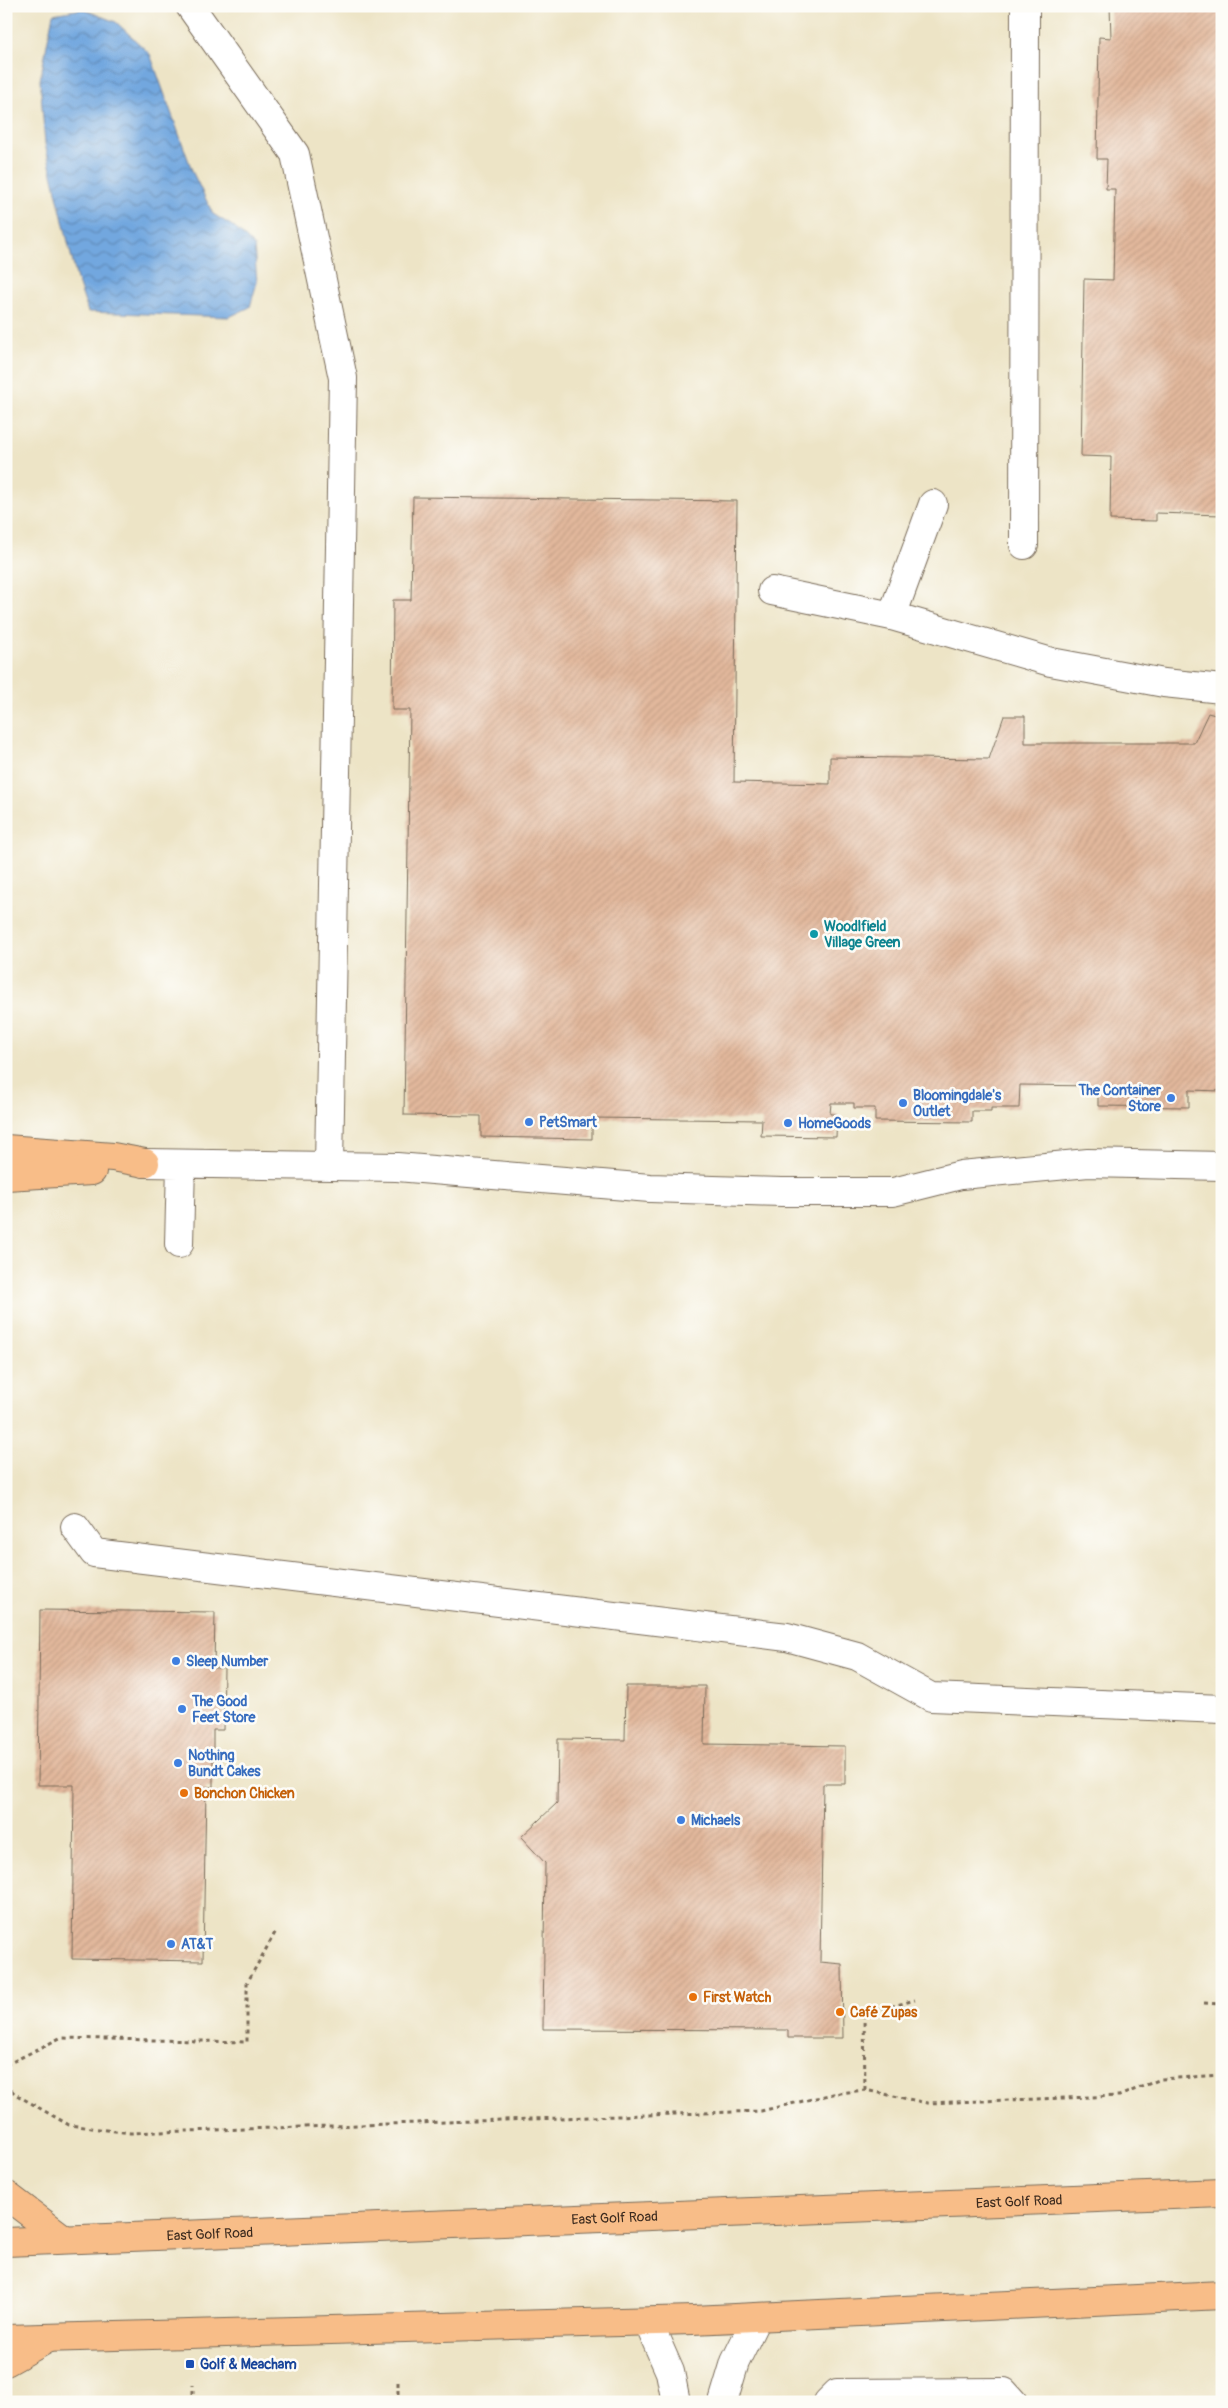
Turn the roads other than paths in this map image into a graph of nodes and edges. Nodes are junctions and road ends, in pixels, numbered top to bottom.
1 (190, 6) edge
2 (1025, 6) edge
3 (933, 504) dead end
4 (1024, 545) dead end
5 (772, 591) dead end
6 (892, 616) junction
7 (1222, 689) edge
8 (6, 1149) edge
9 (144, 1164) junction
10 (181, 1164) junction
11 (329, 1166) junction
12 (1222, 1166) edge
13 (6, 1176) edge
14 (179, 1244) dead end
15 (75, 1527) dead end
16 (1222, 1709) edge
17 (1222, 2192) edge
18 (6, 2195) edge
19 (64, 2240) junction
20 (6, 2242) edge
21 (1222, 2295) edge
22 (757, 2317) junction
23 (648, 2322) junction
24 (50, 2338) junction
25 (6, 2339) edge
26 (6, 2362) edge
27 (676, 2402) edge
28 (722, 2402) edge
29 (828, 2402) edge
30 (1013, 2402) edge

1 - 11 street
2 - 4 street
3 - 6 street
5 - 6 street
6 - 7 street
8 - 9 main road
9 - 10 street
9 - 13 main road
10 - 11 street
10 - 14 street
11 - 12 street
15 - 16 street
17 - 19 main road, East Golf Road
18 - 19 main road
19 - 20 main road, East Golf Road
21 - 22 main road
22 - 23 main road
22 - 28 street
23 - 24 main road
23 - 27 street
24 - 25 main road
24 - 26 main road
29 - 30 street

